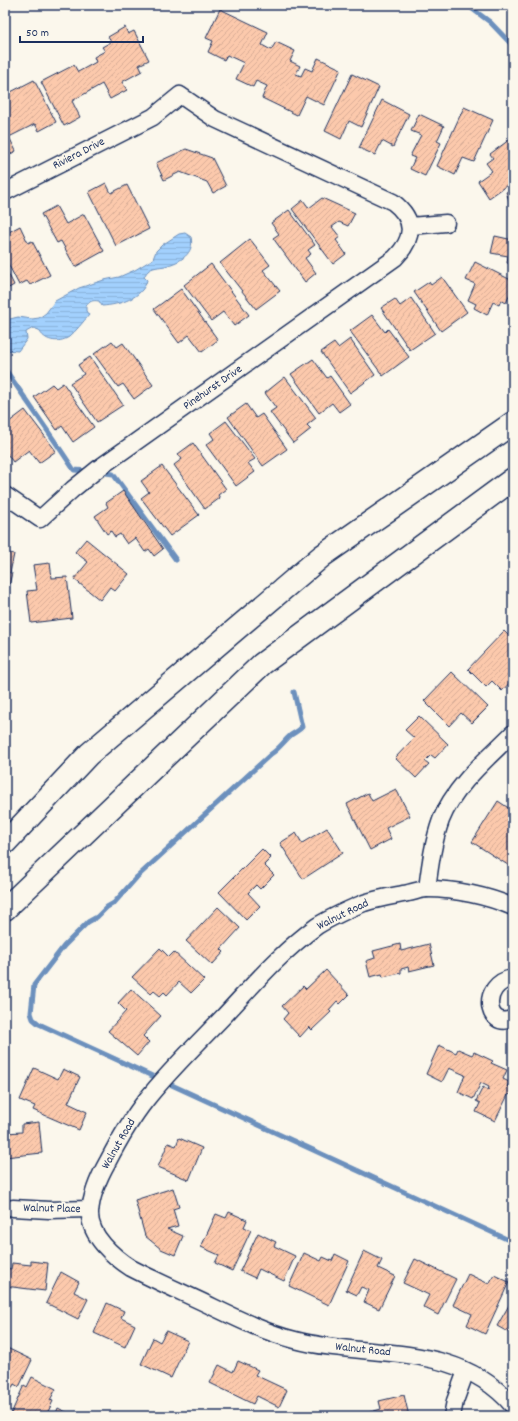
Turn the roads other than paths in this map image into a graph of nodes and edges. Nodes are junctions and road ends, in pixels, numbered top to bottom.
1 (5, 192) edge
2 (446, 223) dead end
3 (410, 226) junction
4 (513, 423) edge
5 (513, 479) edge
6 (5, 495) edge
7 (513, 733) edge
8 (5, 843) edge
9 (426, 889) junction
10 (513, 906) edge
11 (5, 909) edge
12 (513, 978) edge
13 (513, 1018) edge
14 (13, 1208) dead end
15 (90, 1209) junction
16 (466, 1371) junction
17 (513, 1406) edge
18 (452, 1416) edge

1 - 3 street, Riviera Drive
2 - 3 street
3 - 6 street, Pinehurst Drive
4 - 8 highway
5 - 11 highway
7 - 9 street
9 - 10 street, Walnut Road
9 - 15 street, Walnut Road
12 - 13 street
14 - 15 street, Walnut Place
15 - 16 street, Walnut Road
16 - 17 street, Walnut Road
16 - 18 street

